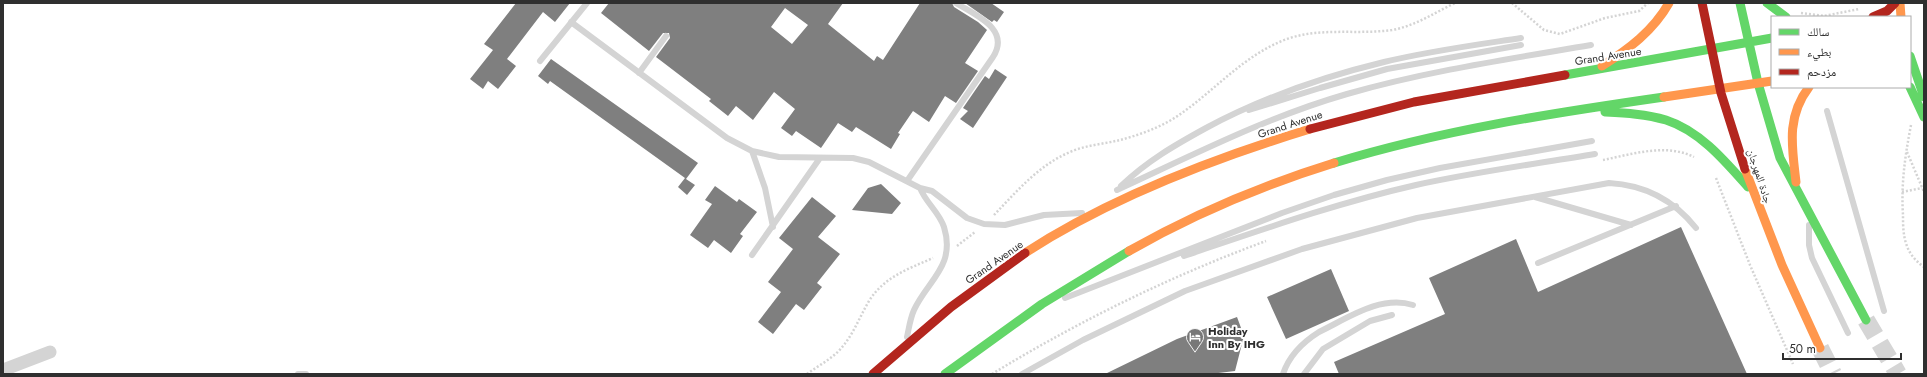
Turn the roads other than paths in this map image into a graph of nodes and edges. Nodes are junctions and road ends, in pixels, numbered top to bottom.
1 (587, 3) edge
2 (956, 3) edge
3 (1669, 3) edge
4 (1702, 3) edge
5 (1740, 3) edge
6 (1767, 3) edge
7 (1895, 3) edge
8 (1900, 3) edge
9 (1785, 16) edge
10 (1875, 16) edge
11 (1901, 16) edge
12 (571, 22) junction
13 (666, 36) dead end
14 (1521, 38) dead end
15 (1771, 38) edge
16 (1748, 43) junction
17 (1522, 45) dead end
18 (1591, 45) dead end
19 (1711, 50) junction
20 (1911, 59) edge
21 (540, 61) dead end
22 (1596, 70) junction
23 (639, 72) junction
24 (1771, 81) edge
25 (1758, 83) junction
26 (1720, 88) junction
27 (1808, 88) edge
28 (1911, 88) edge
29 (1924, 97) edge
30 (1581, 109) junction
31 (1827, 111) dead end
32 (1924, 117) edge
33 (1223, 119) junction
34 (1592, 141) dead end
35 (752, 150) junction
36 (1595, 154) dead end
37 (820, 158) junction
38 (907, 181) junction
39 (920, 188) junction
40 (1796, 189) junction
41 (1118, 190) junction
42 (1751, 191) junction
43 (1534, 197) junction
44 (1676, 206) junction
45 (1099, 212) junction
46 (1810, 213) junction
47 (1631, 225) junction
48 (773, 227) junction
49 (1696, 228) dead end
50 (752, 255) dead end
51 (1538, 263) dead end
52 (1108, 281) junction
53 (1413, 305) dead end
54 (1884, 312) dead end
55 (1026, 313) junction
56 (1392, 315) dead end
57 (1866, 320) tunnel mouth
58 (1848, 333) dead end
59 (906, 344) junction
60 (1820, 348) tunnel mouth
61 (50, 352) dead end
62 (3, 370) edge
63 (18, 370) edge
64 (298, 374) edge
65 (306, 374) edge
66 (873, 374) edge
67 (945, 374) edge
68 (1022, 374) edge
69 (1283, 374) edge
70 (1304, 374) edge

1 - 12 lane
2 - 38 lane
3 - 22 main road
4 - 19 main road, جادة المهرجان
5 - 16 main road
6 - 9 main road
7 - 10 main road
8 - 11 main road
12 - 21 lane
12 - 23 lane
13 - 23 lane
14 - 33 lane
15 - 16 main road, Grand Avenue
16 - 19 main road, Grand Avenue
16 - 25 main road
17 - 33 lane
18 - 41 lane
19 - 22 main road, Grand Avenue
19 - 26 main road, جادة المهرجان
20 - 29 main road
22 - 45 main road, Grand Avenue
23 - 35 lane
24 - 25 main road
25 - 26 main road
25 - 40 main road
26 - 30 main road
26 - 42 main road, جادة المهرجان
27 - 40 main road
28 - 32 main road
30 - 42 main road
30 - 55 main road
31 - 54 lane
33 - 41 lane
34 - 52 lane
35 - 37 lane
35 - 48 lane
36 - 52 lane
37 - 38 lane
37 - 48 lane
38 - 39 lane
39 - 45 lane
39 - 59 lane
40 - 46 main road
41 - 45 lane
42 - 60 main road, جادة المهرجان
43 - 44 lane
43 - 47 lane
43 - 68 lane
44 - 47 lane
44 - 49 lane
45 - 59 main road, Grand Avenue
46 - 57 main road
46 - 58 lane
47 - 51 lane
48 - 50 lane
52 - 55 lane
53 - 69 lane
55 - 67 main road
56 - 70 lane
59 - 66 main road, Grand Avenue
61 - 63 street
62 - 63 street
64 - 65 lane

